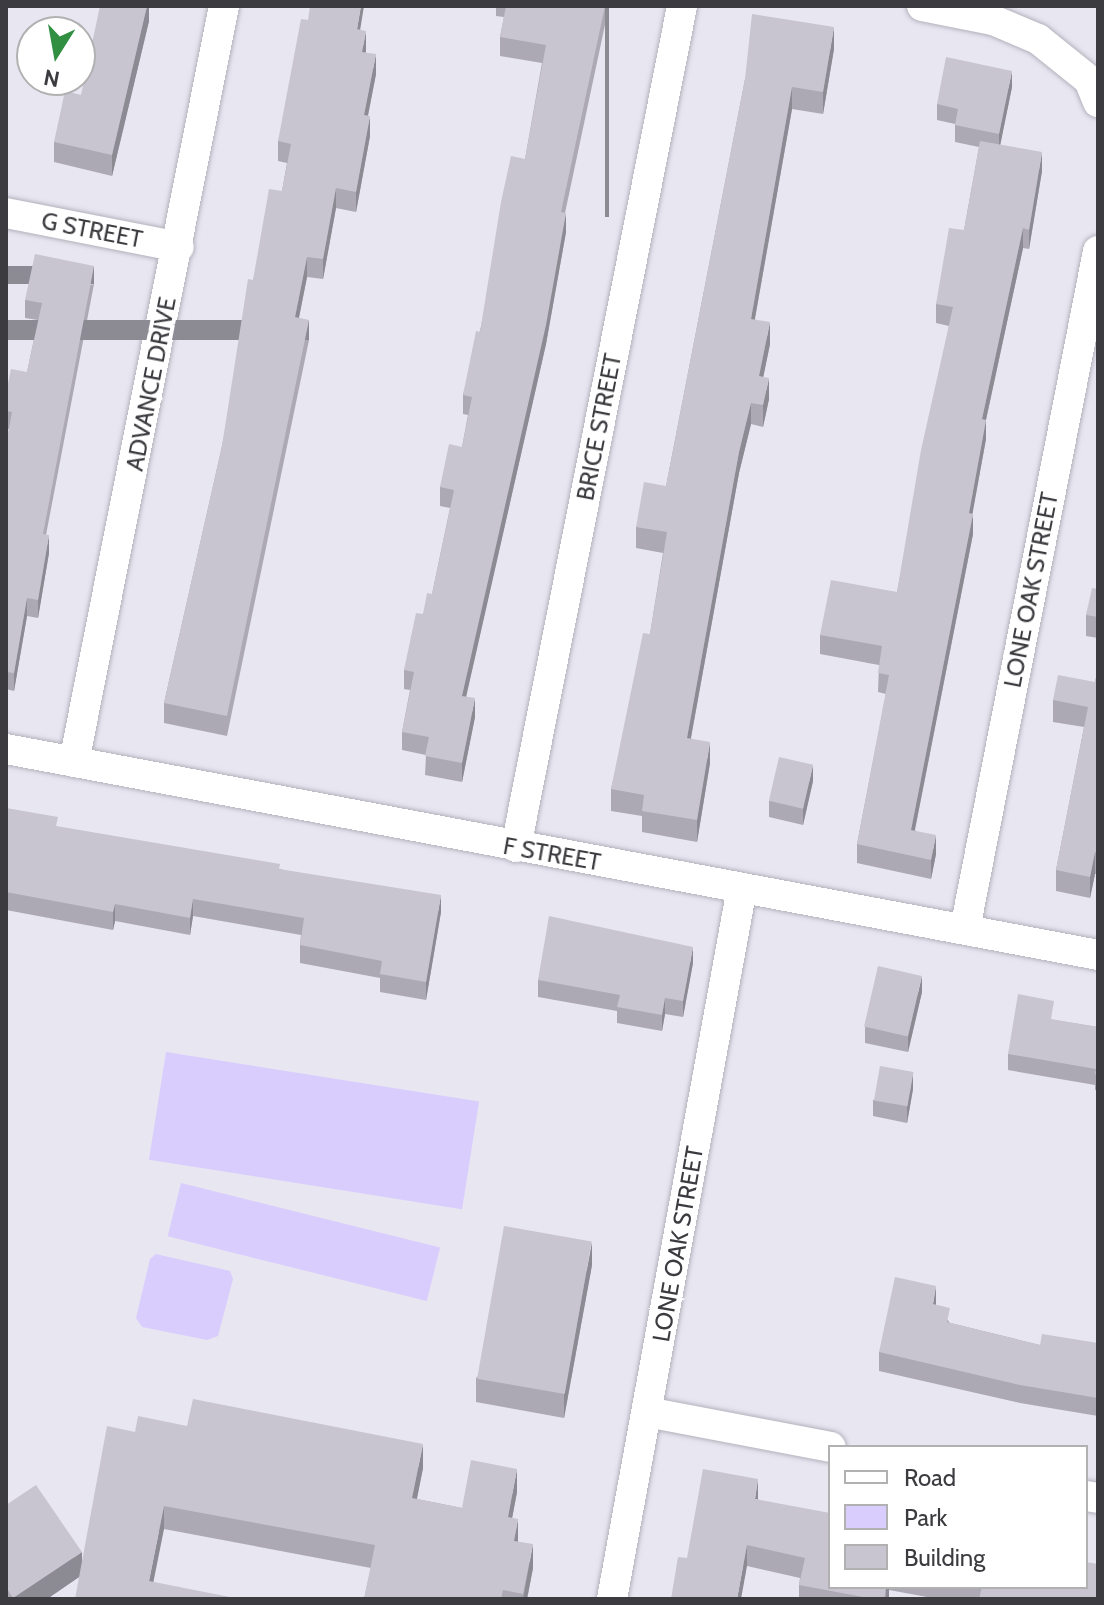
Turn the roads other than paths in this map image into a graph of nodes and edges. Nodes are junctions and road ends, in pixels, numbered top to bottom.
1 (224, 6) edge
2 (682, 6) edge
3 (922, 6) edge
4 (1098, 102) edge
5 (6, 213) edge
6 (179, 247) junction
7 (1098, 251) edge
8 (6, 749) edge
9 (74, 762) junction
10 (516, 847) junction
11 (742, 888) junction
12 (965, 929) junction
13 (1098, 955) edge
14 (647, 1412) junction
15 (828, 1446) edge
16 (612, 1599) edge

1 - 6 street, ADVANCE DRIVE
2 - 10 street, BRICE STREET
3 - 4 street
5 - 6 street, G STREET
6 - 9 street, ADVANCE DRIVE
7 - 12 street, LONE OAK STREET
8 - 9 street, F STREET
9 - 10 street, F STREET
10 - 11 street, F STREET
11 - 12 street, F STREET
11 - 14 street, LONE OAK STREET
12 - 13 street, F STREET
14 - 15 street
14 - 16 street, LONE OAK STREET

